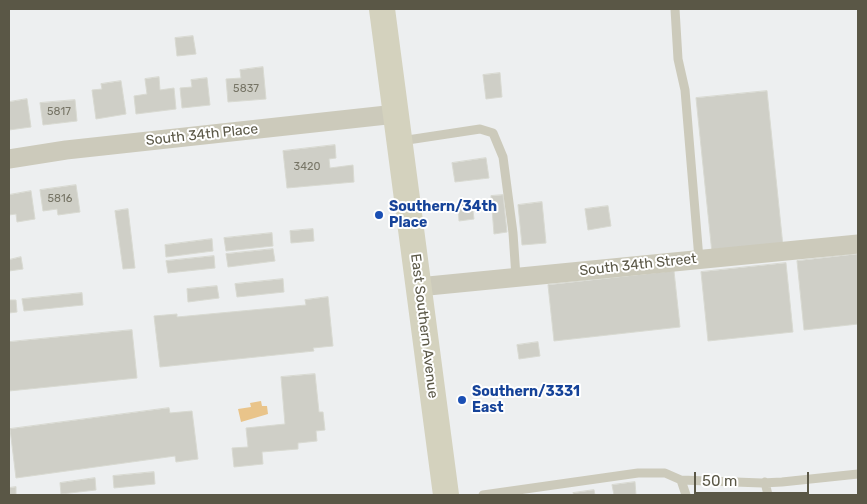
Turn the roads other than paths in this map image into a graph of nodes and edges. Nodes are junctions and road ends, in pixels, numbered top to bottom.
1 (382, 9) edge
2 (675, 9) edge
3 (396, 114) junction
4 (400, 141) junction
5 (9, 159) edge
6 (858, 244) edge
7 (699, 259) junction
8 (516, 277) junction
9 (418, 287) junction
10 (858, 474) edge
11 (681, 480) junction
12 (765, 482) junction
13 (446, 495) edge
14 (483, 495) edge
15 (686, 495) edge
16 (768, 495) edge

1 - 3 main road, East Southern Avenue
2 - 7 lane
3 - 4 main road, East Southern Avenue
3 - 5 street, South 34th Place
4 - 8 lane
4 - 9 main road, East Southern Avenue
6 - 7 street, South 34th Street
7 - 8 street, South 34th Street
8 - 9 street, South 34th Street
9 - 13 main road, East Southern Avenue
10 - 12 lane
11 - 12 lane
11 - 14 lane
11 - 15 lane
12 - 16 lane

